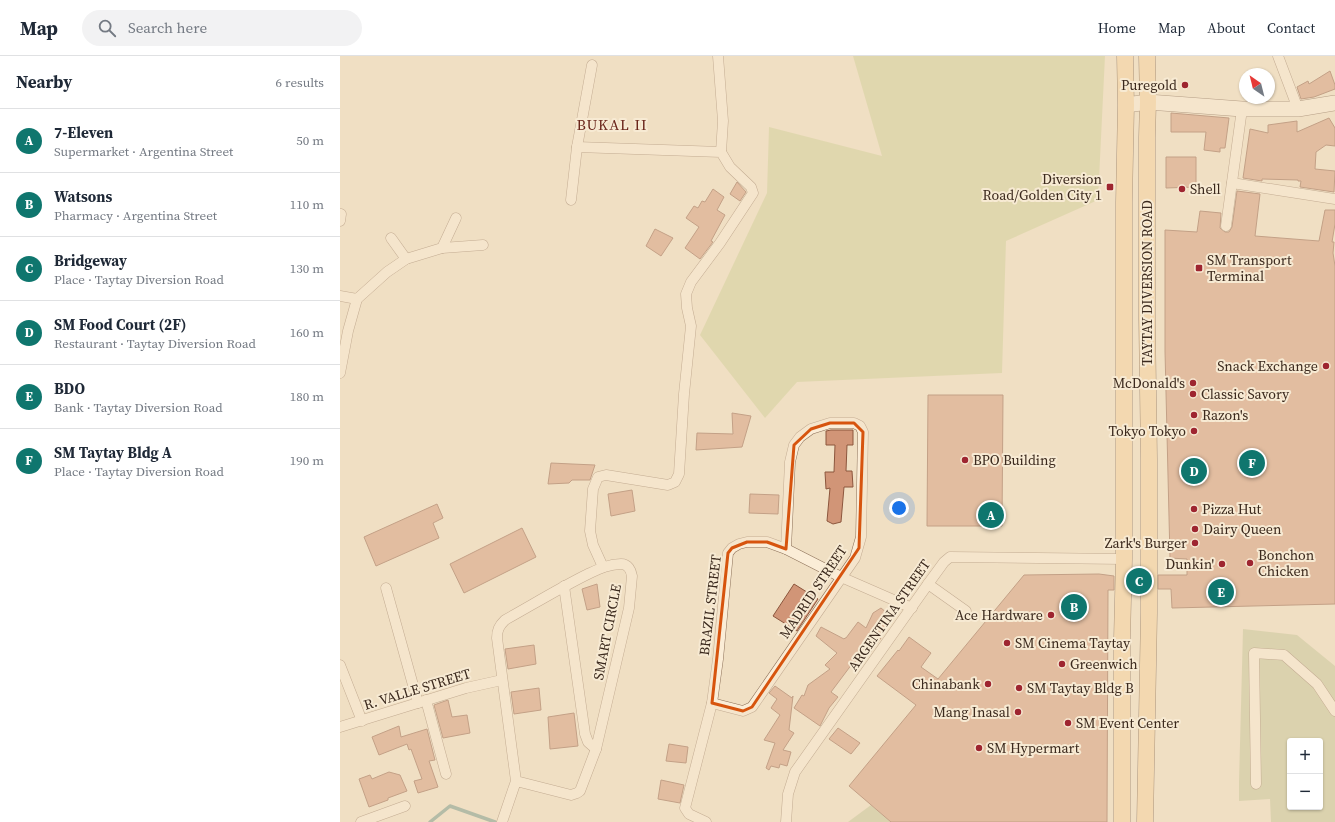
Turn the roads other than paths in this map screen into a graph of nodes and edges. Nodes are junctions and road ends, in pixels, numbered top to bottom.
1 (718, 56) edge
2 (1125, 56) edge
3 (1147, 56) edge
4 (1278, 56) edge
5 (592, 65) dead end
6 (1148, 102) junction
7 (1335, 103) edge
8 (1126, 105) junction
9 (1242, 109) junction
10 (1298, 109) junction
11 (577, 147) junction
12 (721, 152) junction
13 (1232, 183) junction
14 (1335, 199) edge
15 (570, 200) dead end
16 (456, 218) dead end
17 (1226, 226) dead end
18 (391, 238) dead end
19 (484, 245) dead end
20 (442, 248) junction
21 (406, 259) junction
22 (340, 296) edge
23 (358, 299) junction
24 (340, 373) edge
25 (786, 548) junction
26 (1124, 559) junction
27 (603, 567) junction
28 (841, 577) junction
29 (928, 584) junction
30 (564, 586) junction
31 (386, 588) dead end
32 (912, 608) junction
33 (966, 611) dead end
34 (340, 665) edge
35 (502, 680) junction
36 (422, 702) junction
37 (712, 703) junction
38 (1335, 711) edge
39 (362, 721) junction
40 (340, 727) edge
41 (596, 749) junction
42 (446, 774) dead end
43 (516, 781) junction
44 (1256, 784) dead end
45 (405, 806) dead end
46 (503, 820) edge
47 (361, 822) edge
48 (706, 822) edge
49 (786, 822) edge
50 (1122, 822) edge
51 (1146, 822) edge

1 - 12 street
2 - 8 main road, TAYTAY DIVERSION ROAD
3 - 6 main road, TAYTAY DIVERSION ROAD
4 - 10 street
5 - 11 street
6 - 8 street
6 - 9 street
6 - 51 main road, TAYTAY DIVERSION ROAD
7 - 10 street
8 - 26 main road, TAYTAY DIVERSION ROAD
9 - 10 street
9 - 13 street
11 - 12 street
11 - 15 street
12 - 27 street
13 - 14 street
13 - 17 street
16 - 20 street
18 - 21 street
19 - 20 street
20 - 21 street
21 - 23 street
22 - 23 street
23 - 24 street
25 - 28 street, BRAZIL STREET
25 - 28 street, MADRID STREET
25 - 37 street, BRAZIL STREET
26 - 29 street, ARGENTINA STREET
26 - 50 main road, TAYTAY DIVERSION ROAD
27 - 30 street, SMART CIRCLE
27 - 41 street, SMART CIRCLE
28 - 32 street, BRAZIL STREET
28 - 37 street, MADRID STREET
29 - 32 street, ARGENTINA STREET
29 - 33 street
30 - 35 street, SMART CIRCLE
30 - 41 street
31 - 36 street
32 - 49 street, ARGENTINA STREET
34 - 39 street
35 - 36 street, R. VALLE STREET
35 - 43 street, SMART CIRCLE
36 - 39 street, R. VALLE STREET
36 - 42 street
37 - 48 street, BRAZIL STREET
38 - 44 street
39 - 40 street, R. VALLE STREET
41 - 43 street, SMART CIRCLE
43 - 46 street
45 - 47 street

